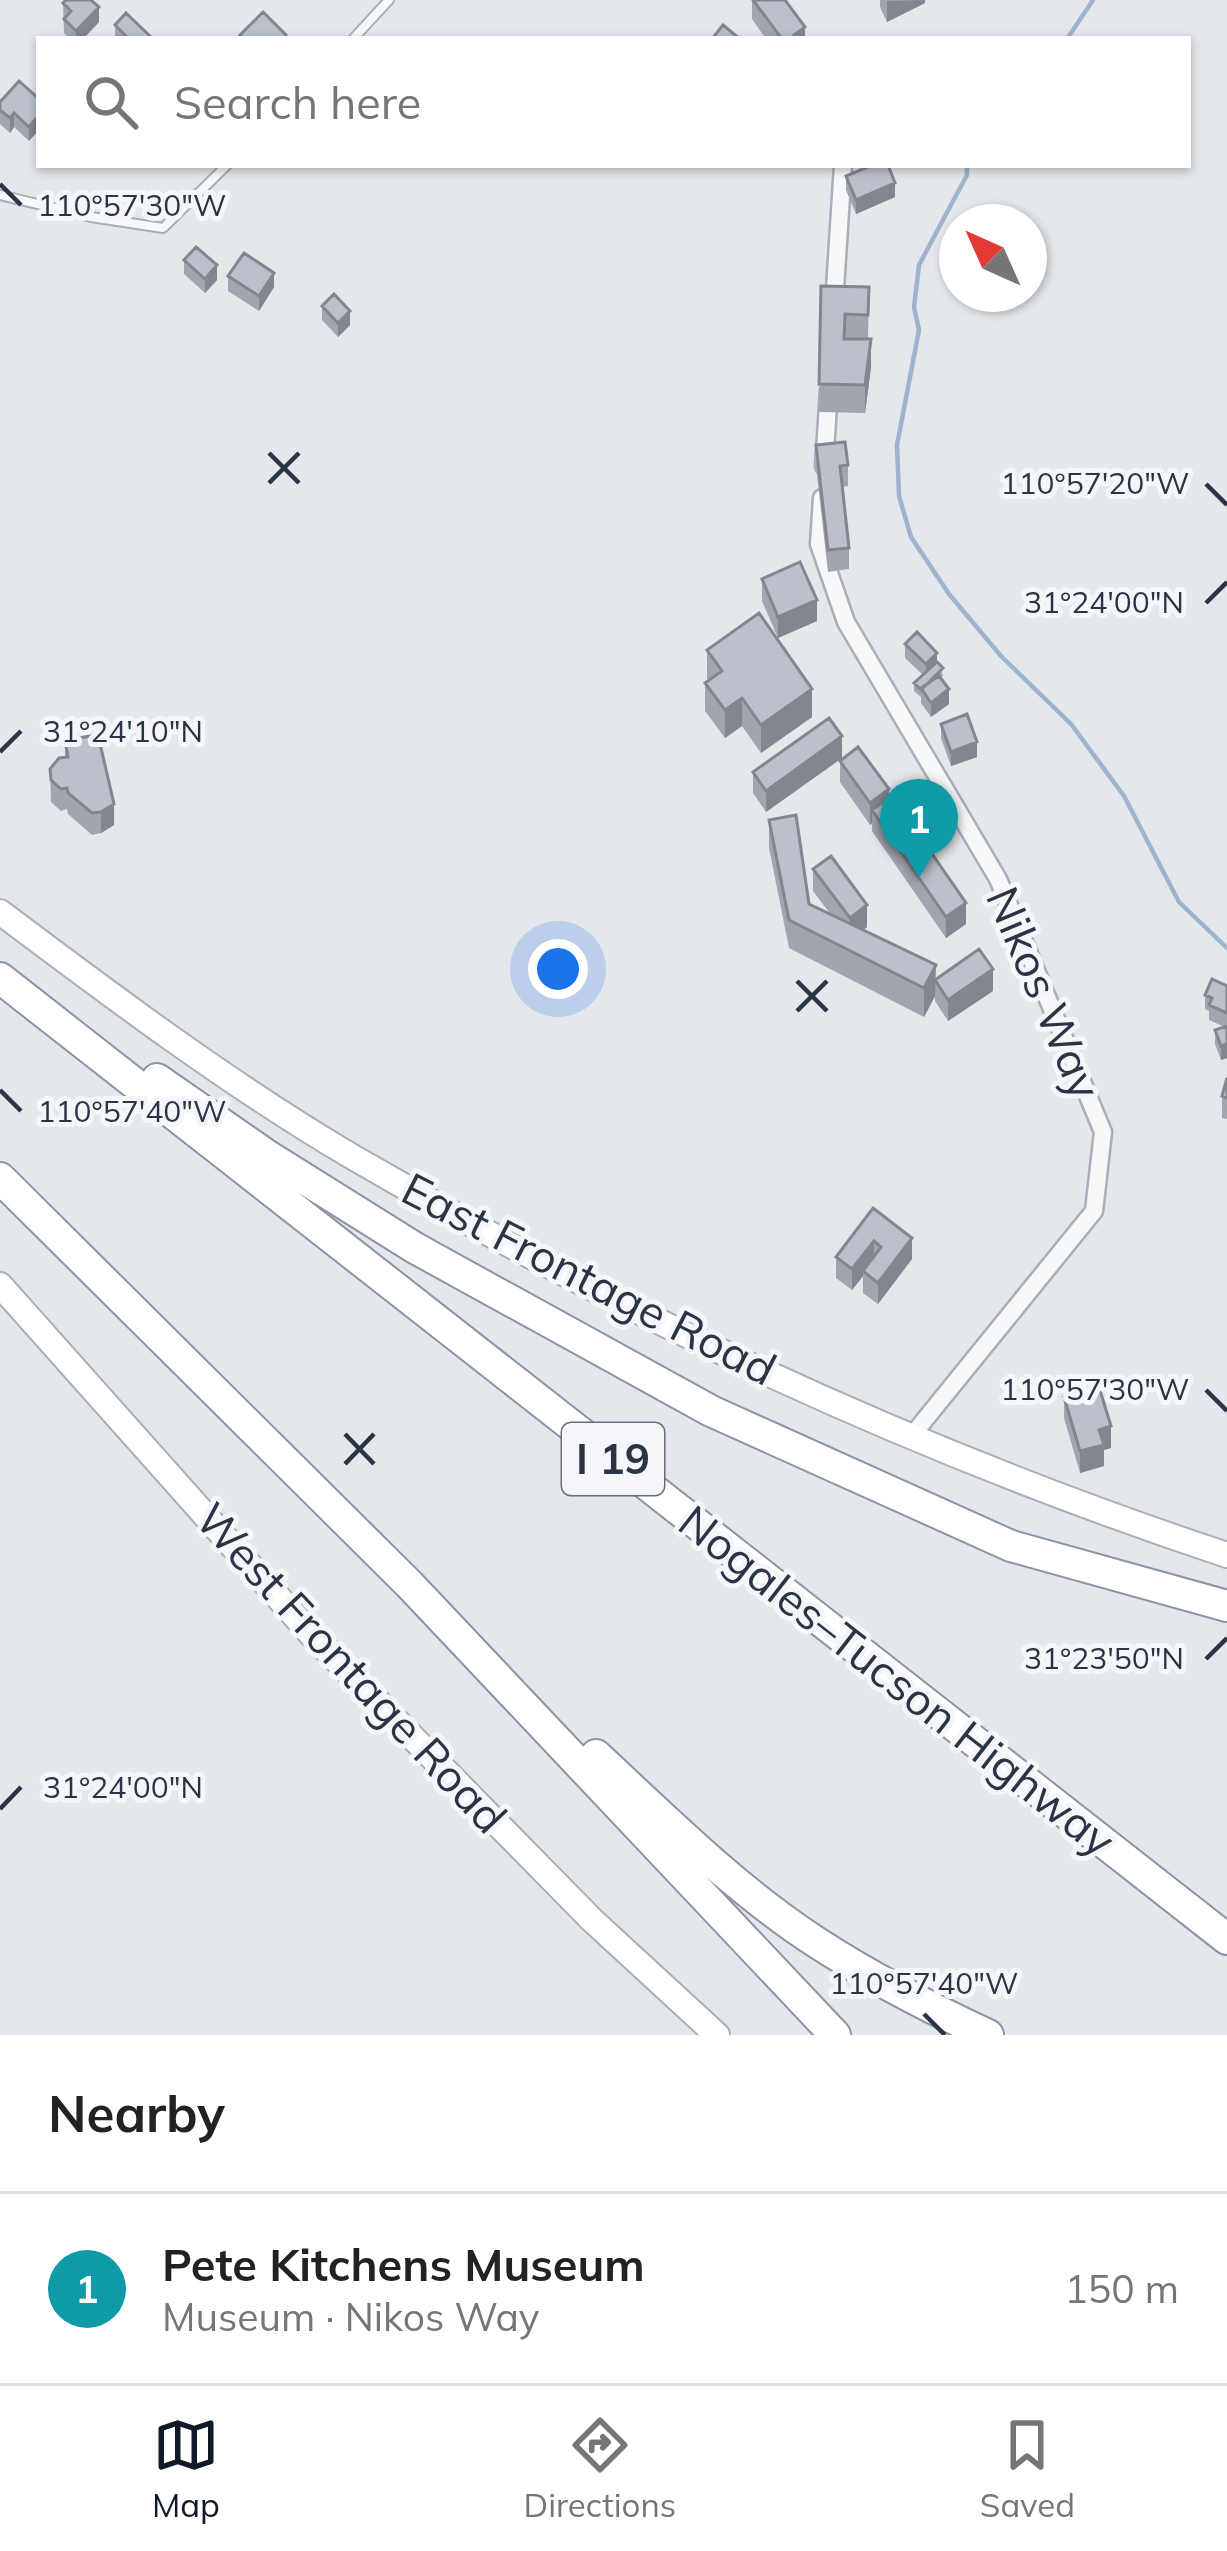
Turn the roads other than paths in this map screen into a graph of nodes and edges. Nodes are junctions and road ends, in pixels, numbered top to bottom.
1 (389, 0) edge
2 (356, 36) edge
3 (224, 168) edge
4 (843, 168) edge
5 (0, 195) edge
6 (833, 331) edge
7 (830, 378) edge
8 (0, 912) edge
9 (0, 978) edge
10 (84, 1046) junction
11 (0, 1178) edge
12 (0, 1285) edge
13 (910, 1438) junction
14 (1227, 1555) edge
15 (410, 1586) junction
16 (1227, 1606) edge
17 (1227, 1939) edge
18 (717, 2035) edge
19 (835, 2035) edge
20 (988, 2035) edge

1 - 2 lane
3 - 5 lane
4 - 6 street
7 - 13 street, Nikos Way
8 - 13 street, East Frontage Road
9 - 10 highway, Nogales–Tucson Highway / I 19
10 - 16 highway
10 - 17 highway, Nogales–Tucson Highway / I 19
11 - 15 highway
12 - 18 street, West Frontage Road
13 - 14 street, East Frontage Road
15 - 19 highway
15 - 20 highway

